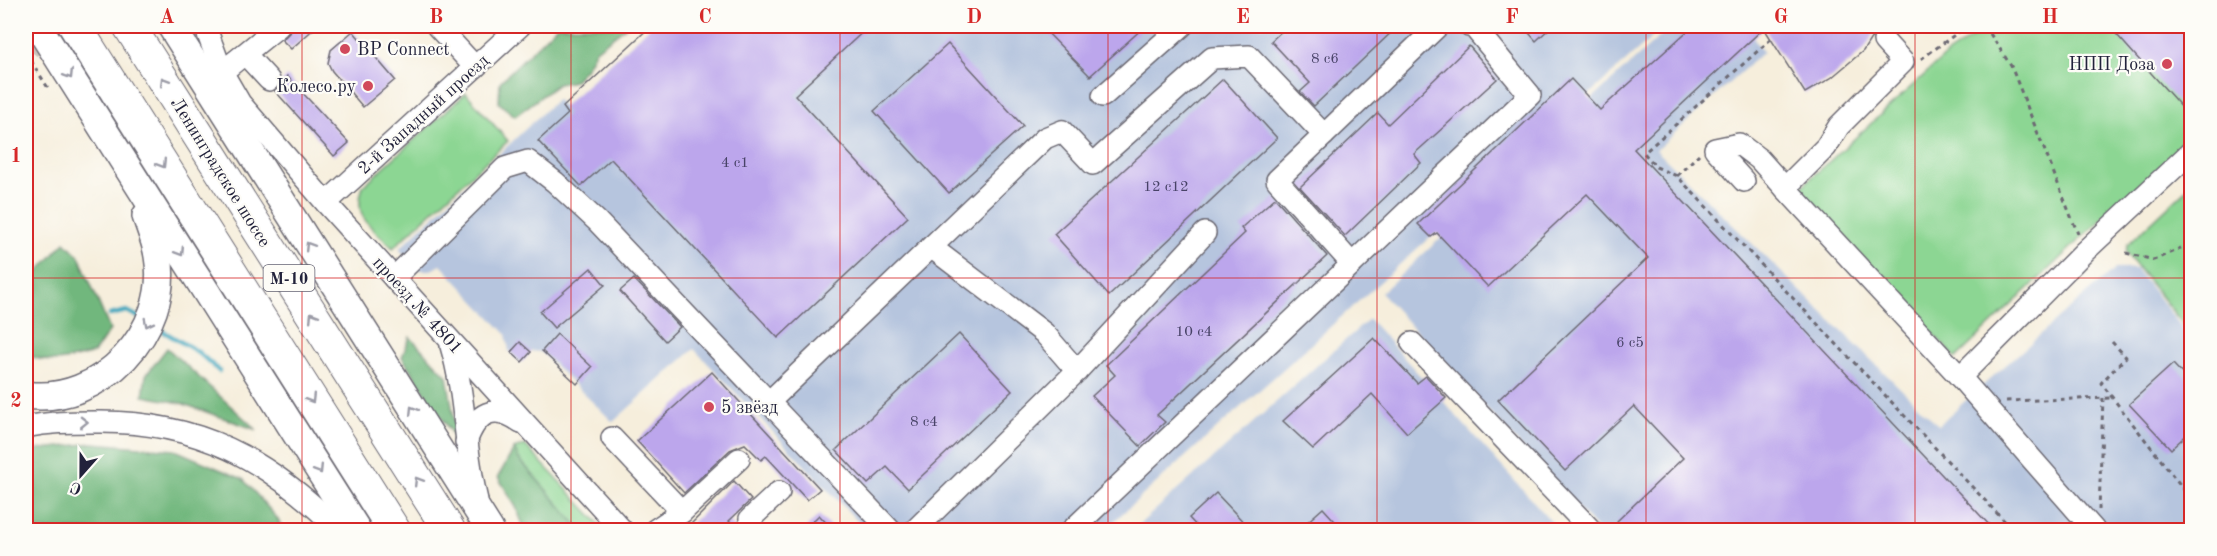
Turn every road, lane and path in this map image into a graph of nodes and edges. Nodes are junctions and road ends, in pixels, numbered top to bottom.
1 (38, 26) edge
2 (75, 26) edge
3 (129, 26) edge
4 (171, 26) edge
5 (187, 26) edge
6 (205, 26) edge
7 (279, 26) edge
8 (436, 26) edge
9 (520, 26) edge
10 (1182, 26) edge
11 (1438, 26) edge
12 (1469, 26) edge
13 (1967, 26) edge
14 (1985, 26) edge
15 (1771, 39) dead end
16 (1884, 40) dead end
17 (26, 53) edge
18 (246, 55) junction
19 (1917, 62) dead end
20 (475, 67) junction
21 (213, 76) junction
22 (269, 80) dead end
23 (50, 91) dead end
24 (1104, 96) dead end
25 (1324, 135) junction
26 (1715, 149) junction
27 (2192, 151) edge
28 (126, 168) junction
29 (1677, 176) junction
30 (1744, 181) dead end
31 (1785, 188) junction
32 (326, 203) junction
33 (1206, 233) dead end
34 (2192, 243) edge
35 (931, 247) junction
36 (2085, 251) junction
37 (2126, 254) dead end
38 (1352, 264) junction
39 (394, 278) junction
40 (2186, 327) dead end
41 (2192, 327) edge
42 (449, 340) junction
43 (2112, 342) dead end
44 (1412, 343) dead end
45 (1077, 371) junction
46 (1960, 377) junction
47 (26, 395) edge
48 (2103, 398) junction
49 (2112, 398) junction
50 (770, 401) junction
51 (1982, 402) junction
52 (26, 427) edge
53 (530, 428) junction
54 (612, 438) dead end
55 (466, 442) junction
56 (739, 459) dead end
57 (779, 492) dead end
58 (2192, 500) edge
59 (682, 512) junction
60 (486, 524) edge
61 (2090, 526) edge
62 (339, 531) edge
63 (357, 531) edge
64 (394, 531) edge
65 (449, 531) edge
66 (622, 531) edge
67 (655, 531) edge
68 (753, 531) edge
69 (890, 531) edge
70 (915, 531) edge
71 (1072, 531) edge
72 (1591, 531) edge
73 (2013, 531) edge

1 -> 28 main road
2 -> 64 highway, М-10
65 -> 3 highway, Ленинградское шоссе / М-10
4 - 21 main road, Ленинградское шоссе / М-10
5 - 21 main road
6 - 21 street, проезд № 4801
7 - 18 street
8 - 20 street
9 - 20 street, 2-й Западный проезд
10 - 24 street
11 - 25 street
12 - 38 street
13 - 19 path
14 - 36 path
15 - 29 path
16 - 31 street
17 - 23 path
18 - 21 street
18 - 22 street
20 - 32 street, 2-й Западный проезд
21 - 32 street, проезд № 4801
60 -> 21 main road, Ленинградское шоссе / М-10
25 - 35 street
25 - 38 street
26 - 29 path
26 - 30 street
26 - 31 street
27 - 36 street
28 -> 47 main road
28 -> 63 main road
29 - 73 path
31 - 46 street
32 - 39 street, проезд № 4801
33 - 45 street
34 - 37 path
35 - 45 street
35 - 50 street
36 - 46 street
38 - 71 street
39 - 42 street, проезд № 4801
39 - 50 street
40 - 41 path
42 - 53 street, проезд № 4801
42 - 55 street
43 - 49 path
44 - 72 street
45 - 70 street
46 - 51 street
48 - 49 path
48 - 51 path
48 - 61 path
49 - 58 path
50 - 69 street
51 - 61 street
52 -> 62 street
53 - 55 street
53 - 66 street, проезд № 4801
54 - 59 street
55 - 60 street
56 - 59 street
57 - 68 street
59 - 67 street

